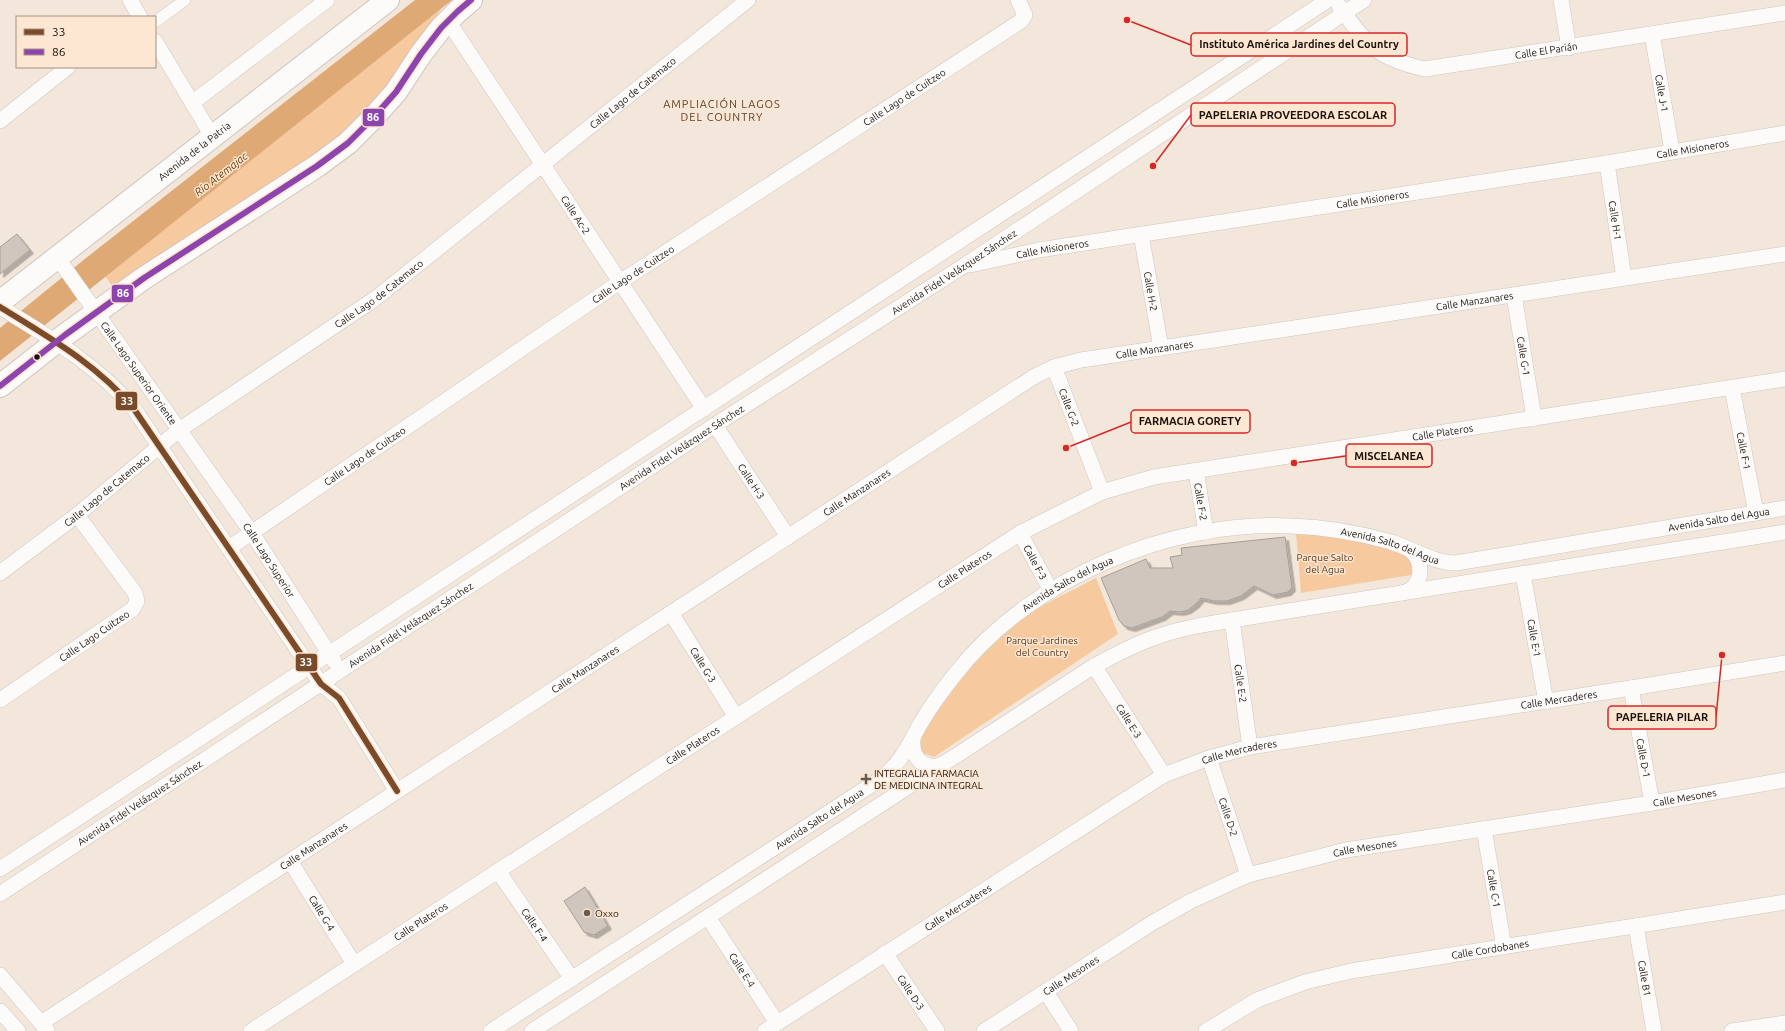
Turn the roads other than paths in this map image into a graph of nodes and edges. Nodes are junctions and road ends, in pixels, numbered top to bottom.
1 (185, 0) edge
2 (327, 0) edge
3 (388, 0) edge
4 (471, 0) edge
5 (748, 0) edge
6 (1018, 0) edge
7 (1328, 0) edge
8 (1335, 0) edge
9 (1364, 0) edge
10 (1561, 0) edge
11 (1344, 13) junction
12 (1785, 13) edge
13 (156, 21) edge
14 (448, 21) junction
15 (1652, 34) junction
16 (156, 43) edge
17 (1569, 48) junction
18 (67, 68) edge
19 (192, 103) junction
20 (0, 120) edge
21 (1785, 133) edge
22 (212, 136) junction
23 (1672, 151) junction
24 (1607, 162) junction
25 (543, 164) junction
26 (1141, 234) junction
27 (1785, 254) edge
28 (60, 262) junction
29 (962, 267) junction
30 (1624, 278) junction
31 (620, 282) junction
32 (1514, 295) junction
33 (2, 306) edge
34 (93, 308) junction
35 (49, 339) junction
36 (1161, 348) junction
37 (773, 363) junction
38 (1054, 368) junction
39 (1785, 379) edge
40 (784, 380) junction
41 (0, 386) edge
42 (1732, 388) junction
43 (704, 409) junction
44 (1534, 418) junction
45 (715, 425) junction
46 (179, 430) junction
47 (160, 446) junction
48 (1196, 471) junction
49 (1102, 492) junction
50 (1785, 508) edge
51 (1756, 513) junction
52 (77, 515) junction
53 (1683, 525) junction
54 (1206, 532) junction
55 (1785, 532) edge
56 (252, 533) junction
57 (1020, 534) junction
58 (788, 537) junction
59 (229, 548) junction
60 (1686, 548) junction
61 (1409, 549) junction
62 (0, 573) edge
63 (1523, 574) junction
64 (1051, 591) junction
65 (1400, 594) junction
66 (404, 604) junction
67 (671, 613) junction
68 (1232, 620) junction
69 (416, 622) junction
70 (329, 653) junction
71 (1785, 663) edge
72 (310, 666) junction
73 (1094, 666) junction
74 (341, 671) junction
75 (321, 684) junction
76 (1631, 688) junction
77 (339, 698) junction
78 (0, 700) edge
79 (1546, 702) junction
80 (736, 717) junction
81 (913, 740) junction
82 (1250, 747) junction
83 (1209, 758) junction
84 (166, 761) junction
85 (948, 761) junction
86 (1164, 775) junction
87 (177, 778) junction
88 (1785, 780) edge
89 (397, 791) junction
90 (1652, 803) junction
91 (1484, 829) junction
92 (290, 861) junction
93 (750, 864) junction
94 (0, 869) edge
95 (498, 871) junction
96 (1248, 875) junction
97 (762, 882) junction
98 (0, 894) edge
99 (1785, 902) edge
100 (708, 917) junction
101 (1636, 926) junction
102 (1504, 947) junction
103 (885, 953) junction
104 (354, 964) junction
105 (0, 975) edge
106 (572, 979) junction
107 (1046, 992) junction
108 (0, 1010) edge
109 (1785, 1023) edge
110 (44, 1027) edge
111 (771, 1027) edge
112 (18, 1031) edge
113 (251, 1031) edge
114 (491, 1031) edge
115 (532, 1031) edge
116 (936, 1031) edge
117 (984, 1031) edge
118 (1071, 1031) edge
119 (1206, 1031) edge
120 (1654, 1031) edge
121 (1732, 1031) edge

1 - 13 street
2 - 19 street
3 - 22 main road, Avenida de la Patria
4 - 14 main road
5 - 25 street, Calle Lago de Catemaco
6 - 31 street, Calle Lago de Cuitzeo
7 - 37 street, Avenida Fidel Velázquez Sánchez
8 - 11 street, Calle El Parián
9 - 11 street, Avenida Fidel Velázquez Sánchez
10 - 17 street
11 - 17 street, Calle El Parián
11 - 29 street, Avenida Fidel Velázquez Sánchez
12 - 15 street, Calle El Parián
14 - 25 street, Calle Ac-2
14 - 34 main road
15 - 17 street, Calle El Parián
15 - 23 street, Calle J-1
16 - 19 street
18 - 20 street
19 - 22 street
21 - 23 street, Calle Misioneros
22 - 28 main road, Avenida de la Patria
23 - 24 street, Calle Misioneros
24 - 26 street, Calle Misioneros
24 - 30 street, Calle H-1
25 - 31 street, Calle Ac-2
25 - 46 street, Calle Lago de Catemaco
26 - 29 street, Calle Misioneros
26 - 36 street, Calle H-2
27 - 30 street, Calle Manzanares
28 - 33 main road, Avenida de la Patria
28 - 34 street, Calle Lago Superior Oriente
29 - 40 street, Avenida Fidel Velázquez Sánchez
30 - 32 street, Calle Manzanares
31 - 43 street, Calle Ac-2
31 - 56 street, Calle Lago de Cuitzeo
32 - 36 street, Calle Manzanares
32 - 44 street, Calle G-1
33 - 35 street
34 - 35 main road
34 - 46 street, Calle Lago Superior Oriente
35 - 41 main road
35 - 47 street
36 - 38 street, Calle Manzanares
37 - 40 street
37 - 43 street, Avenida Fidel Velázquez Sánchez
38 - 49 street, Calle G-2
38 - 58 street, Calle Manzanares
39 - 42 street, Calle Plateros
40 - 45 street, Avenida Fidel Velázquez Sánchez
42 - 44 street, Calle Plateros
42 - 51 street, Calle F-1
43 - 66 street, Avenida Fidel Velázquez Sánchez
44 - 48 street, Calle Plateros
45 - 58 street, Calle H-3
45 - 69 street, Avenida Fidel Velázquez Sánchez
46 - 47 street, Calle Lago de Catemaco
46 - 56 street, Calle Lago Superior
47 - 52 street, Calle Lago de Catemaco
47 - 59 street
48 - 49 street, Calle Plateros
48 - 54 street, Calle F-2
49 - 57 street, Calle Plateros
50 - 51 street, Avenida Salto del Agua
51 - 53 street, Avenida Salto del Agua
52 - 62 street, Calle Lago de Catemaco
52 - 78 street, Calle Lago Cuitzeo
53 - 60 street
53 - 61 street, Avenida Salto del Agua
54 - 61 street, Avenida Salto del Agua
54 - 64 street, Avenida Salto del Agua
55 - 60 street
56 - 59 street, Calle Lago de Cuitzeo
56 - 70 street, Calle Lago Superior
57 - 64 street, Calle F-3
57 - 80 street, Calle Plateros
58 - 67 street, Calle Manzanares
59 - 72 street
60 - 63 street
61 - 65 street
63 - 65 street
63 - 79 street, Calle E-1
64 - 81 street, Avenida Salto del Agua
65 - 68 street
66 - 69 street
66 - 70 street, Avenida Fidel Velázquez Sánchez
67 - 80 street, Calle G-3
67 - 89 street, Calle Manzanares
68 - 73 street
68 - 82 street, Calle E-2
69 - 74 street, Avenida Fidel Velázquez Sánchez
70 - 72 street, Avenida Fidel Velázquez Sánchez
70 - 74 street, Calle Lago Superior
71 - 76 street, Calle Mercaderes
72 - 75 street
72 - 84 street, Avenida Fidel Velázquez Sánchez
73 - 85 street
73 - 86 street, Calle E-3
74 - 75 street, Avenida Fidel Velázquez Sánchez
74 - 77 street
75 - 77 street
75 - 87 street, Avenida Fidel Velázquez Sánchez
76 - 79 street, Calle Mercaderes
76 - 90 street, Calle D-1
77 - 89 street
79 - 82 street, Calle Mercaderes
80 - 95 street, Calle Plateros
81 - 85 street
81 - 93 street, Avenida Salto del Agua
82 - 83 street, Calle Mercaderes
83 - 86 street, Calle Mercaderes
83 - 96 street, Calle D-2
84 - 87 street
84 - 94 street, Avenida Fidel Velázquez Sánchez
85 - 97 street
86 - 103 street, Calle Mercaderes
87 - 98 street, Avenida Fidel Velázquez Sánchez
88 - 90 street, Calle Mesones
89 - 92 street, Calle Manzanares
90 - 91 street, Calle Mesones
91 - 96 street, Calle Mesones
91 - 102 street, Calle C-1
92 - 104 street, Calle G-4
92 - 110 street, Calle Manzanares
93 - 97 street
93 - 106 street, Avenida Salto del Agua
95 - 104 street, Calle Plateros
95 - 106 street, Calle F-4
96 - 107 street, Calle Mesones
97 - 100 street
99 - 101 street, Calle Cordobanes
100 - 111 street, Calle E-4
100 - 115 street
101 - 102 street, Calle Cordobanes
101 - 120 street, Calle B1
102 - 119 street, Calle Cordobanes
103 - 111 street, Calle Mercaderes
103 - 116 street, Calle D-3
104 - 113 street, Calle Plateros
105 - 110 street
106 - 114 street, Avenida Salto del Agua
107 - 117 street, Calle Mesones
107 - 118 street
108 - 112 street
109 - 121 street

